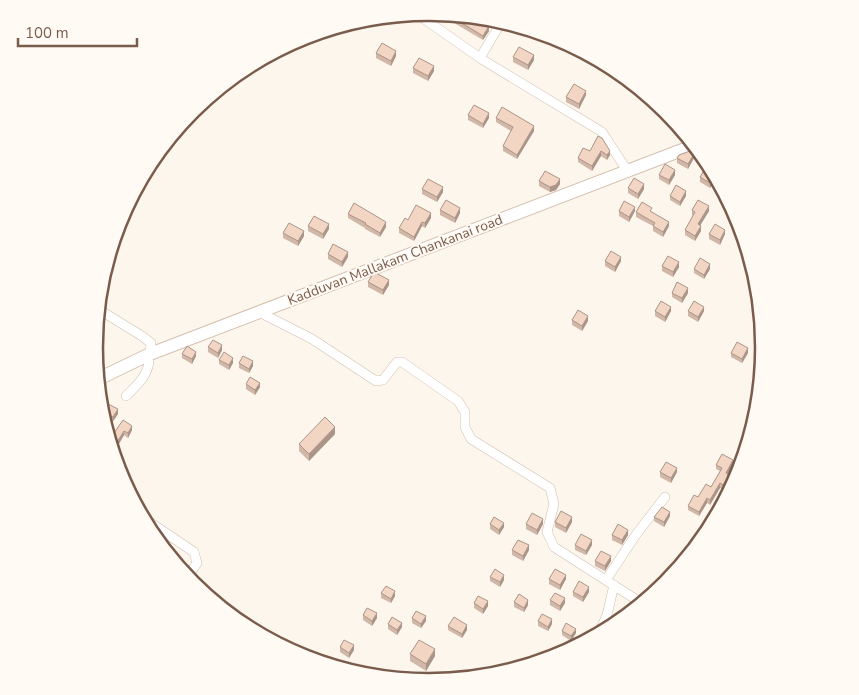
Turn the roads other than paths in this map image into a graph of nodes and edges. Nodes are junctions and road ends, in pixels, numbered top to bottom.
1 (427, 21) edge
2 (497, 29) edge
3 (480, 58) junction
4 (688, 149) edge
5 (628, 172) junction
6 (259, 312) junction
7 (105, 313) edge
8 (147, 355) junction
9 (105, 376) edge
10 (126, 396) dead end
11 (665, 497) dead end
12 (157, 527) edge
13 (192, 571) edge
14 (610, 582) junction
15 (636, 600) edge
16 (602, 624) edge

1 - 3 street
2 - 3 street
3 - 5 street
4 - 5 main road, Kadduvan Mallakam Chankanai road
5 - 6 main road, Kadduvan Mallakam Chankanai road
6 - 8 main road, Kadduvan Mallakam Chankanai road
6 - 14 street
7 - 8 street
8 - 9 main road, Kadduvan Mallakam Chankanai road
8 - 10 street
11 - 14 street
12 - 13 street
14 - 15 street
14 - 16 street

